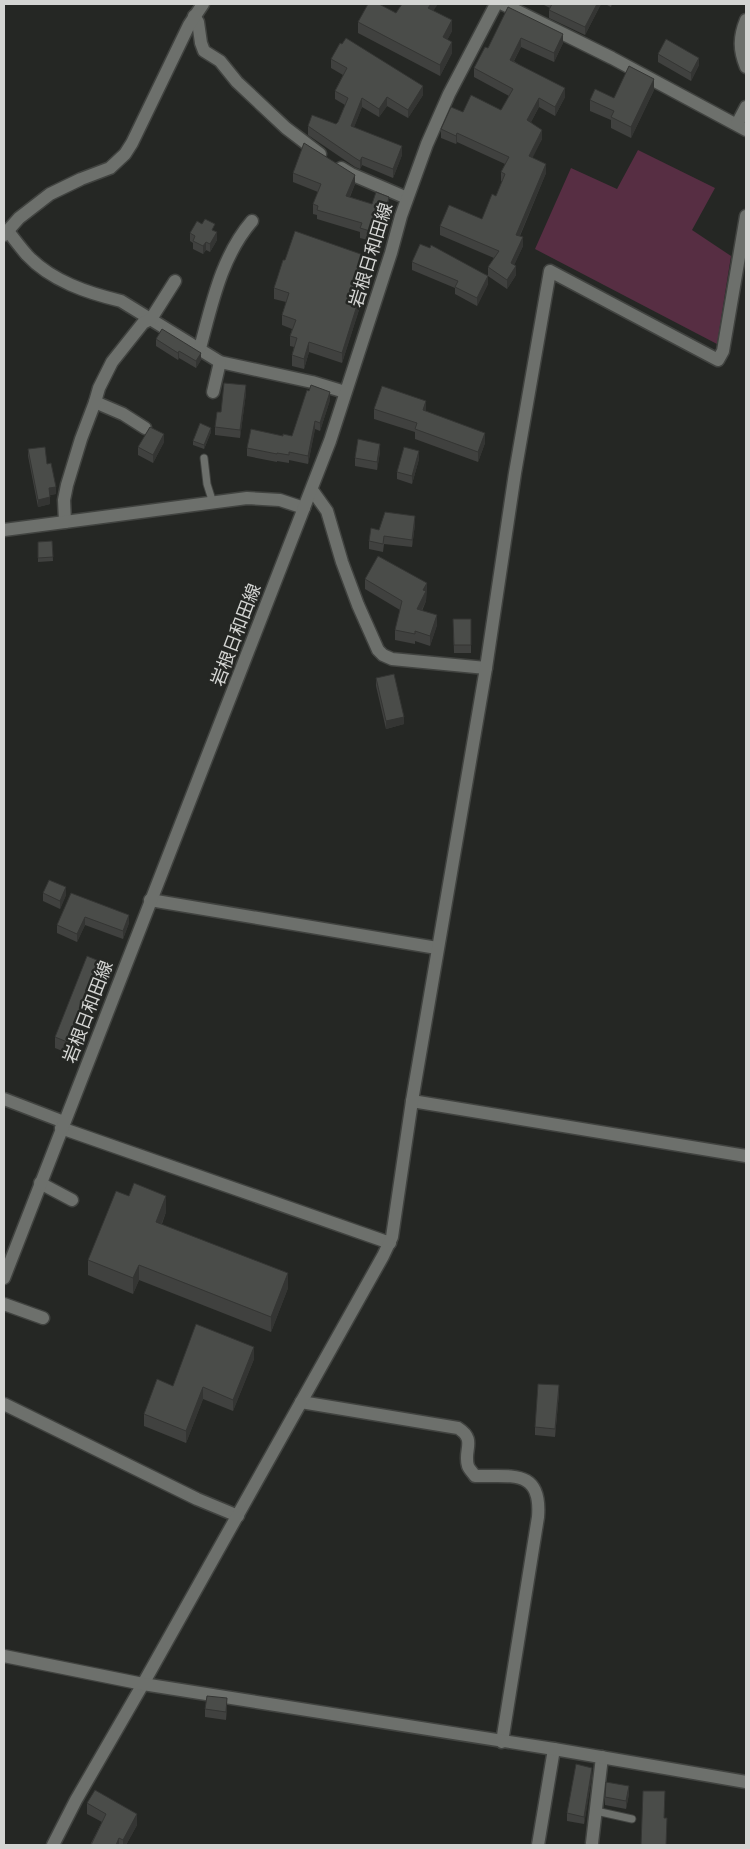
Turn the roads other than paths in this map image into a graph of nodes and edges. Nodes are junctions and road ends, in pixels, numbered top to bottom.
1 (202, 4) edge
2 (496, 4) edge
3 (503, 4) edge
4 (194, 16) junction
5 (746, 20) edge
6 (746, 67) edge
7 (746, 107) edge
8 (742, 127) edge
9 (407, 198) junction
10 (746, 216) edge
11 (252, 220) dead end
12 (6, 233) edge
13 (175, 281) dead end
14 (150, 319) junction
15 (200, 348) junction
16 (220, 362) junction
17 (213, 392) dead end
18 (345, 392) junction
19 (96, 402) junction
20 (145, 428) dead end
21 (204, 458) dead end
22 (312, 490) junction
23 (213, 503) junction
24 (304, 508) junction
25 (65, 522) junction
26 (4, 530) edge
27 (486, 668) junction
28 (150, 900) junction
29 (437, 948) junction
30 (4, 1099) edge
31 (412, 1101) junction
32 (63, 1125) junction
33 (746, 1156) edge
34 (40, 1183) junction
35 (72, 1200) dead end
36 (390, 1243) junction
37 (4, 1278) edge
38 (4, 1304) edge
39 (43, 1318) dead end
40 (301, 1402) junction
41 (4, 1404) edge
42 (238, 1516) junction
43 (4, 1656) edge
44 (143, 1684) junction
45 (502, 1742) junction
46 (554, 1749) junction
47 (602, 1757) junction
48 (746, 1782) edge
49 (596, 1811) junction
50 (632, 1819) dead end
51 (592, 1843) dead end
52 (53, 1845) edge
53 (538, 1845) edge

1 - 4 street
2 - 9 street, 岩根日和田線
3 - 8 street
4 - 9 street
4 - 12 street
5 - 6 street
7 - 8 street
9 - 18 street, 岩根日和田線
10 - 27 street
11 - 15 street
12 - 14 street
13 - 14 street
14 - 15 street
14 - 19 street
15 - 16 street
16 - 17 street
16 - 18 street
18 - 22 street, 岩根日和田線
19 - 20 street
19 - 25 street
21 - 23 lane
22 - 24 street, 岩根日和田線
22 - 27 street
23 - 24 street
23 - 25 street
24 - 28 street, 岩根日和田線
25 - 26 street
27 - 29 street
28 - 29 street
28 - 32 street, 岩根日和田線
29 - 31 street
30 - 32 street
31 - 33 street
31 - 36 street
32 - 34 street, 岩根日和田線
32 - 36 street
34 - 35 street
34 - 37 street, 岩根日和田線
36 - 40 street
38 - 39 street
40 - 42 street
40 - 45 street
41 - 42 street
42 - 44 street
43 - 44 street
44 - 45 street
44 - 52 street
45 - 46 street
46 - 47 street
46 - 53 street
47 - 48 street
47 - 49 street
49 - 50 lane
49 - 51 street

